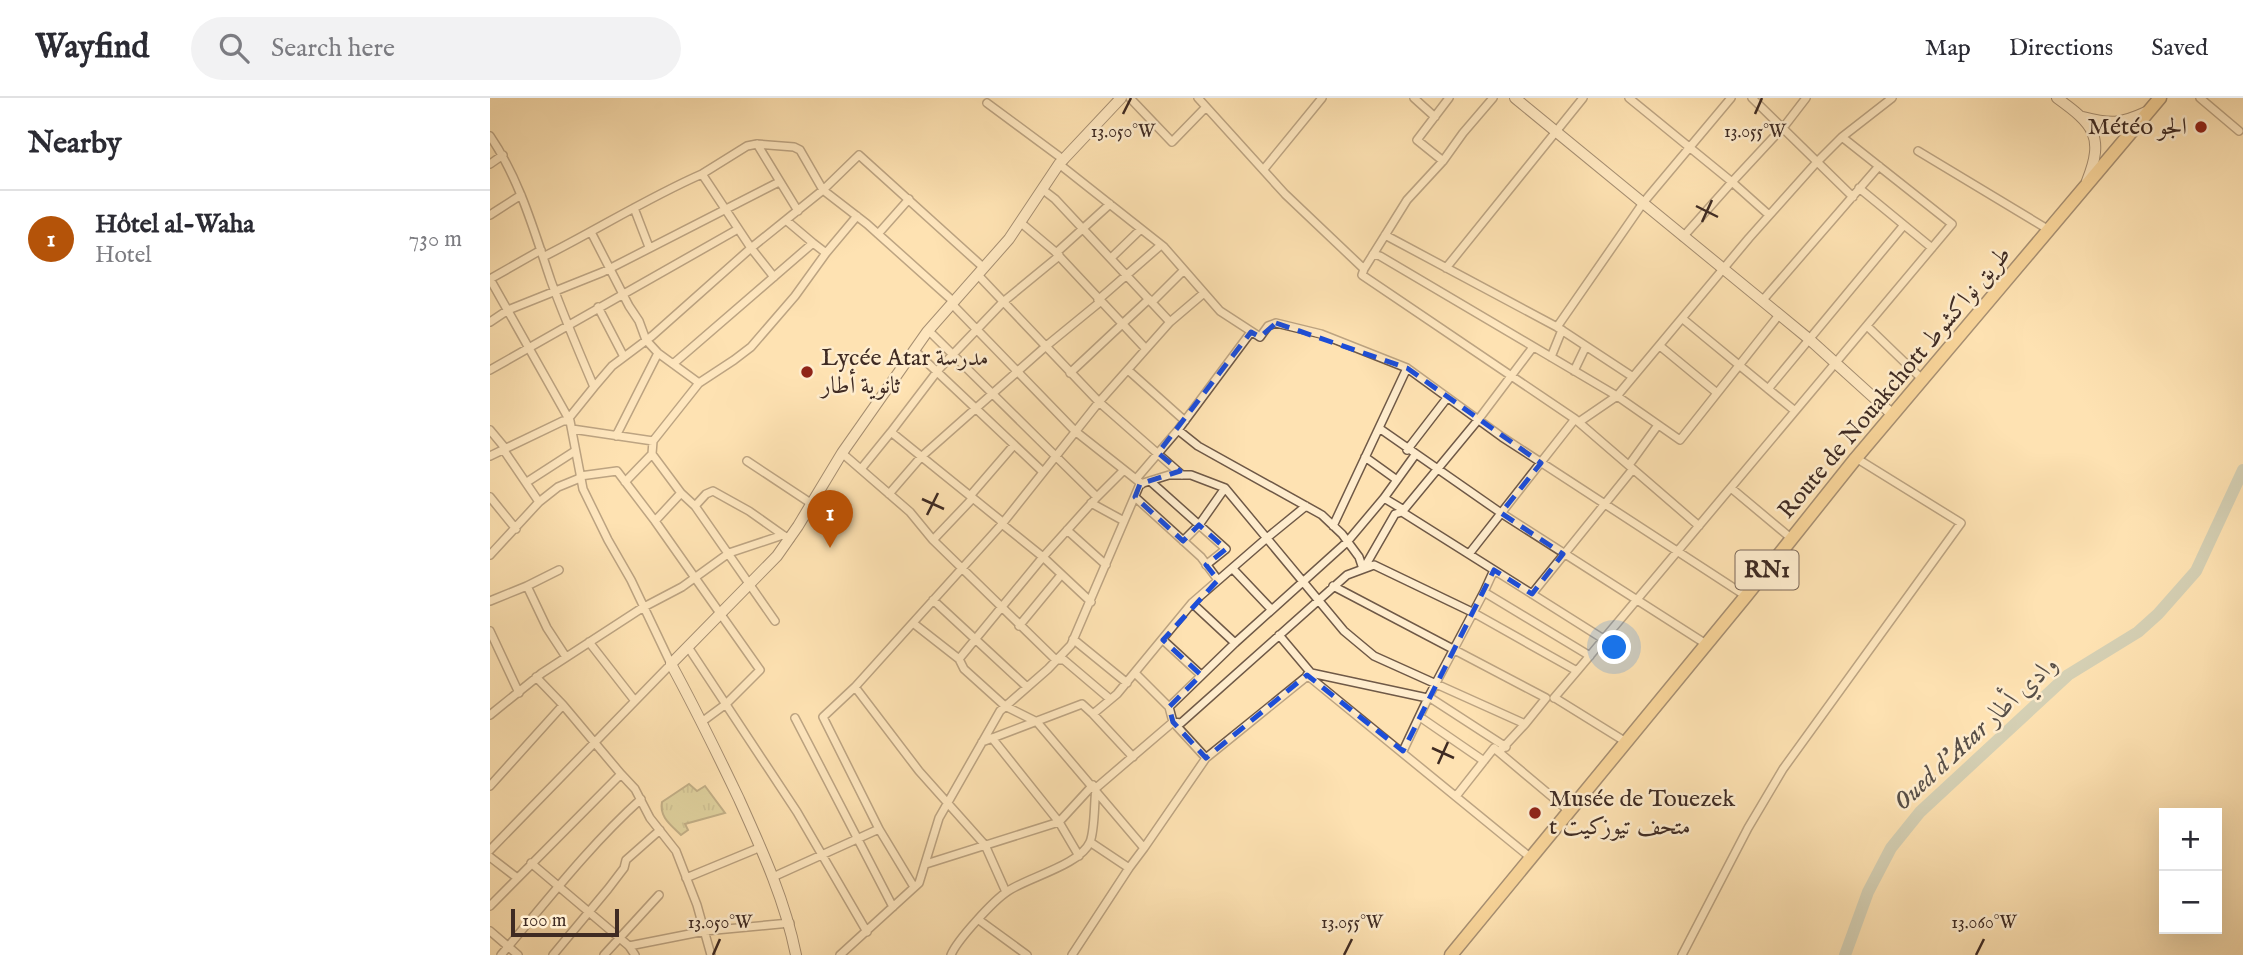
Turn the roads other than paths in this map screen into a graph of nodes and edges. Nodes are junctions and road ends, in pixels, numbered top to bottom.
1 (1121, 98) edge
2 (1130, 98) edge
3 (1198, 98) edge
4 (1310, 98) edge
5 (1414, 98) edge
6 (1450, 98) edge
7 (1493, 98) edge
8 (1515, 98) edge
9 (1583, 98) edge
10 (1629, 98) edge
11 (1731, 98) edge
12 (1752, 98) edge
13 (1806, 98) edge
14 (1892, 98) edge
15 (2057, 98) edge
16 (2160, 98) edge
17 (2200, 98) edge
18 (1320, 101) edge
19 (987, 103) dead end
20 (1206, 107) junction
21 (2148, 111) junction
22 (1435, 117) junction
23 (2083, 117) junction
24 (1781, 129) junction
25 (2239, 131) dead end
26 (1554, 132) junction
27 (490, 136) edge
28 (1842, 137) junction
29 (757, 144) junction
30 (1690, 147) junction
31 (1918, 150) dead end
32 (503, 155) junction
33 (1443, 161) junction
34 (1062, 162) junction
35 (1816, 163) junction
36 (490, 164) edge
37 (1879, 166) junction
38 (1264, 169) junction
39 (702, 174) junction
40 (779, 182) junction
41 (1732, 183) junction
42 (2085, 186) junction
43 (1859, 188) junction
44 (1042, 189) junction
45 (822, 190) junction
46 (521, 195) junction
47 (1853, 197) junction
48 (909, 199) junction
49 (1643, 203) junction
50 (1110, 204) junction
51 (634, 208) junction
52 (726, 209) junction
53 (798, 211) junction
54 (490, 215) edge
55 (1769, 215) junction
56 (857, 216) junction
57 (787, 221) junction
58 (1020, 222) junction
59 (1904, 225) junction
60 (738, 229) junction
61 (1082, 229) junction
62 (1141, 229) junction
63 (2049, 230) junction
64 (591, 232) junction
65 (878, 234) junction
66 (1385, 235) junction
67 (1683, 237) junction
68 (813, 243) junction
69 (1161, 245) junction
70 (649, 247) junction
71 (751, 248) junction
72 (1932, 248) junction
73 (542, 253) junction
74 (826, 253) junction
75 (1058, 254) junction
76 (1373, 254) junction
77 (1111, 258) junction
78 (611, 267) junction
79 (1446, 268) junction
80 (1364, 269) junction
81 (1184, 270) junction
82 (1723, 270) junction
83 (981, 272) junction
84 (1127, 275) junction
85 (774, 277) junction
86 (490, 279) edge
87 (555, 291) junction
88 (623, 292) junction
89 (1204, 293) junction
90 (1099, 301) junction
91 (1150, 301) junction
92 (1762, 301) junction
93 (1003, 302) junction
94 (953, 303) junction
95 (598, 307) junction
96 (508, 310) junction
97 (1779, 315) junction
98 (1683, 319) junction
99 (490, 322) edge
100 (1170, 322) junction
101 (1121, 324) junction
102 (567, 326) junction
103 (1867, 326) junction
104 (978, 329) junction
105 (1559, 329) junction
106 (929, 331) junction
107 (1251, 332) junction
108 (1809, 339) junction
109 (646, 340) junction
110 (1586, 346) junction
111 (1660, 346) junction
112 (1045, 347) junction
113 (1533, 347) junction
114 (530, 348) junction
115 (1146, 349) junction
116 (915, 351) junction
117 (658, 353) junction
118 (954, 354) junction
119 (624, 357) junction
120 (1551, 357) junction
121 (1836, 363) junction
122 (673, 364) junction
123 (1739, 365) junction
124 (1407, 368) junction
125 (490, 370) edge
126 (1128, 370) junction
127 (937, 371) junction
128 (1574, 371) junction
129 (1018, 372) junction
130 (1070, 373) junction
131 (1512, 375) junction
132 (1633, 377) junction
133 (1924, 380) junction
134 (699, 383) junction
135 (594, 387) junction
136 (1768, 389) junction
137 (1717, 393) junction
138 (993, 394) junction
139 (1617, 396) junction
140 (1447, 398) junction
141 (1099, 402) junction
142 (977, 409) junction
143 (1795, 411) junction
144 (1893, 415) junction
145 (1478, 420) junction
146 (1185, 421) junction
147 (1577, 421) junction
148 (570, 423) junction
149 (1658, 425) junction
150 (1379, 428) junction
151 (490, 430) edge
152 (1178, 430) junction
153 (1075, 431) junction
154 (891, 432) junction
155 (616, 436) junction
156 (653, 441) junction
157 (1014, 445) junction
158 (504, 449) junction
159 (1407, 450) junction
160 (575, 451) junction
161 (842, 453) junction
162 (1158, 453) junction
163 (652, 454) junction
164 (1415, 455) junction
165 (490, 456) edge
166 (1055, 456) junction
167 (921, 457) junction
168 (1365, 457) junction
169 (1856, 458) junction
170 (747, 461) dead end
171 (1541, 463) junction
172 (1631, 467) junction
173 (861, 469) junction
174 (1124, 470) junction
175 (1437, 470) junction
176 (1043, 472) junction
177 (1182, 475) junction
178 (580, 477) junction
179 (1397, 480) junction
180 (1143, 481) junction
181 (527, 482) junction
182 (625, 482) junction
183 (1225, 488) junction
184 (1731, 488) junction
185 (681, 493) junction
186 (889, 494) junction
187 (490, 497) edge
188 (972, 497) junction
189 (1135, 497) junction
190 (1384, 498) junction
191 (1094, 500) junction
192 (539, 502) junction
193 (1603, 504) junction
194 (812, 505) junction
195 (695, 506) junction
196 (1306, 506) junction
197 (498, 507) junction
198 (1403, 511) junction
199 (1501, 513) junction
200 (490, 515) edge
201 (655, 521) junction
202 (1124, 521) junction
203 (1002, 524) junction
204 (1199, 525) junction
205 (1333, 526) junction
206 (1699, 526) junction
207 (516, 529) junction
208 (1067, 530) junction
209 (787, 537) junction
210 (1268, 537) junction
211 (933, 540) junction
212 (1792, 540) junction
213 (1183, 541) junction
214 (1347, 541) junction
215 (1677, 552) junction
216 (729, 553) junction
217 (1469, 554) junction
218 (1563, 554) junction
219 (490, 555) edge
220 (1043, 557) junction
221 (1106, 565) junction
222 (1206, 565) junction
223 (962, 569) junction
224 (1233, 569) junction
225 (1363, 569) junction
226 (559, 570) dead end
227 (1494, 570) junction
228 (1061, 575) junction
229 (695, 578) junction
230 (1218, 580) junction
231 (1302, 581) junction
232 (749, 585) junction
233 (527, 586) junction
234 (1333, 586) junction
235 (1485, 592) junction
236 (1532, 594) junction
237 (1746, 596) junction
238 (933, 600) junction
239 (1318, 600) junction
240 (490, 601) edge
241 (1637, 601) junction
242 (1091, 602) junction
243 (1192, 603) junction
244 (642, 608) junction
245 (1000, 608) junction
246 (1271, 610) junction
247 (1474, 613) junction
248 (721, 614) junction
249 (775, 621) dead end
250 (913, 622) junction
251 (1019, 626) junction
252 (490, 631) edge
253 (1279, 635) junction
254 (976, 638) junction
255 (1073, 639) junction
256 (1163, 640) junction
257 (1605, 640) junction
258 (589, 642) junction
259 (1235, 643) junction
260 (1706, 644) junction
261 (688, 647) junction
262 (1454, 652) junction
263 (1590, 656) junction
264 (566, 657) junction
265 (959, 659) junction
266 (1056, 660) junction
267 (671, 664) junction
268 (1577, 671) junction
269 (1135, 673) junction
270 (1309, 674) junction
271 (1201, 676) junction
272 (536, 677) junction
273 (1127, 682) junction
274 (1437, 684) junction
275 (855, 687) junction
276 (1027, 687) junction
277 (519, 693) junction
278 (1428, 698) junction
279 (1546, 698) junction
280 (1555, 698) junction
281 (1110, 699) junction
282 (635, 701) junction
283 (726, 704) junction
284 (563, 705) junction
285 (1005, 706) junction
286 (1169, 707) junction
287 (1093, 714) junction
288 (490, 715) edge
289 (1420, 717) junction
290 (794, 718) dead end
291 (702, 721) junction
292 (1037, 722) junction
293 (1173, 722) junction
294 (1525, 724) junction
295 (992, 738) junction
296 (596, 741) junction
297 (982, 742) junction
298 (1626, 742) junction
299 (1502, 750) junction
300 (1403, 751) junction
301 (1133, 757) junction
302 (1206, 758) junction
303 (1484, 761) junction
304 (621, 774) junction
305 (490, 786) edge
306 (1094, 787) junction
307 (1457, 795) junction
308 (641, 799) junction
309 (948, 800) junction
310 (1569, 811) junction
311 (1059, 822) junction
312 (879, 829) junction
313 (660, 830) junction
314 (856, 840) junction
315 (1090, 842) junction
316 (985, 845) junction
317 (761, 847) junction
318 (1144, 848) junction
319 (490, 850) edge
320 (823, 856) junction
321 (1079, 856) junction
322 (490, 857) edge
323 (1531, 858) junction
324 (531, 863) junction
325 (926, 864) junction
326 (1129, 868) junction
327 (516, 877) junction
328 (773, 877) junction
329 (686, 878) junction
330 (558, 887) junction
331 (914, 887) junction
332 (1006, 892) junction
333 (659, 895) dead end
334 (490, 906) edge
335 (893, 907) junction
336 (589, 913) junction
337 (979, 920) junction
338 (790, 923) junction
339 (490, 931) edge
340 (705, 931) junction
341 (867, 932) junction
342 (620, 939) junction
343 (629, 946) junction
344 (508, 947) junction
345 (842, 954) edge
346 (501, 955) edge
347 (518, 955) edge
348 (553, 955) edge
349 (604, 955) edge
350 (635, 955) edge
351 (710, 955) edge
352 (796, 955) edge
353 (951, 955) edge
354 (1027, 955) edge
355 (1072, 955) edge
356 (1451, 955) edge
357 (1682, 955) edge

1 - 34 street
2 - 20 street
3 - 20 street
4 - 18 street
5 - 22 street
6 - 22 street
7 - 33 street
8 - 26 street
9 - 26 street
10 - 30 street
11 - 30 street
12 - 24 street
13 - 24 street
14 - 28 street
15 - 23 street
16 - 21 highway, Route de Nouakchott طريق نواكشوط / RN1
17 - 25 street
18 - 38 street
19 - 34 street
20 - 38 street
21 - 23 street
21 - 42 highway, Route de Nouakchott طريق نواكشوط / RN1
22 - 33 street
23 - 42 street
24 - 35 street
24 - 41 street
26 - 49 street
26 - 79 street
27 - 32 street
28 - 35 street
28 - 37 street
29 - 39 street
29 - 40 street
29 - 45 street
30 - 41 street
30 - 49 street
31 - 63 street
32 - 36 street
32 - 46 street
33 - 66 street
34 - 44 street
34 - 50 street
35 - 47 street
35 - 55 street
37 - 43 street
37 - 72 street
38 - 80 street
39 - 51 street
39 - 52 street
40 - 52 street
40 - 53 street
41 - 55 street
41 - 67 street
42 - 63 highway, Route de Nouakchott طريق نواكشوط / RN1
43 - 47 street
43 - 59 street
44 - 58 street
44 - 61 street
45 - 48 street
45 - 53 street
45 - 56 street
46 - 54 street
46 - 73 street
47 - 92 street
48 - 65 street
48 - 83 street
49 - 67 street
49 - 105 street
50 - 61 street
50 - 62 street
51 - 64 street
51 - 70 street
52 - 60 street
52 - 70 street
53 - 57 street
55 - 82 street
56 - 65 street
56 - 74 street
57 - 68 street
57 - 71 street
58 - 75 street
58 - 83 street
59 - 72 street
59 - 108 street
60 - 71 street
60 - 88 street
61 - 75 street
61 - 77 street
62 - 69 street
62 - 77 street
63 - 133 highway, Route de Nouakchott طريق نواكشوط / RN1
64 - 73 street
64 - 78 street
65 - 94 street
66 - 76 street
66 - 79 street
67 - 82 street
68 - 74 street
68 - 85 street
69 - 81 street
69 - 84 street
70 - 78 street
71 - 85 street
71 - 109 street
72 - 103 street
73 - 86 street
73 - 87 street
74 - 134 street
75 - 90 street
75 - 93 street
76 - 80 street
76 - 113 street
77 - 84 street
78 - 87 street
78 - 88 street
79 - 105 street
80 - 131 street
81 - 89 street
81 - 91 street
82 - 92 street
82 - 98 street
83 - 93 street
83 - 94 street
84 - 90 street
84 - 91 street
85 - 122 street
86 - 96 street
87 - 96 street
87 - 102 street
88 - 95 street
88 - 109 street
89 - 100 street
89 - 107 street
90 - 101 street
90 - 112 street
91 - 100 street
91 - 101 street
92 - 97 street
93 - 104 street
93 - 112 street
94 - 104 street
94 - 106 street
95 - 102 street
95 - 119 street
96 - 99 street
96 - 114 street
97 - 108 street
97 - 123 street
98 - 111 street
98 - 123 street
100 - 115 street
101 - 115 street
101 - 130 street
102 - 114 street
102 - 135 street
103 - 121 street
103 - 133 street
104 - 118 street
104 - 129 street
105 - 110 street
105 - 120 street
106 - 116 street
106 - 118 street
107 - 124 street
107 - 146 street
108 - 121 street
108 - 136 street
109 - 117 street
109 - 119 street
110 - 128 street
110 - 132 street
111 - 132 street
111 - 137 street
112 - 129 street
112 - 130 street
113 - 120 street
113 - 131 street
114 - 125 street
114 - 148 street
115 - 126 street
116 - 127 street
116 - 161 street
117 - 122 street
117 - 155 street
118 - 127 street
118 - 138 street
119 - 135 street
120 - 128 street
121 - 143 street
121 - 144 street
122 - 134 street
123 - 136 street
123 - 137 street
124 - 140 street
124 - 150 street
126 - 141 street
126 - 146 street
127 - 142 street
127 - 154 street
128 - 139 street
129 - 138 street
129 - 153 street
130 - 141 street
131 - 145 street
131 - 147 street
132 - 139 street
133 - 144 highway, Route de Nouakchott طريق نواكشوط / RN1
134 - 156 street
135 - 148 street
136 - 143 street
137 - 149 street
138 - 142 street
138 - 166 street
139 - 147 street
139 - 149 street
140 - 145 street
140 - 159 street
141 - 153 street
141 - 162 street
142 - 157 street
142 - 167 street
143 - 184 street
144 - 169 highway, Route de Nouakchott طريق نواكشوط / RN1
145 - 171 street
145 - 175 street
146 - 152 street
147 - 171 street
147 - 172 street
148 - 155 street
148 - 158 street
148 - 160 street
149 - 172 street
150 - 159 street
150 - 168 street
151 - 158 street
152 - 162 street
152 - 196 street
153 - 166 street
153 - 174 street
154 - 167 street
154 - 173 street
155 - 156 street
156 - 163 street
157 - 176 street
157 - 188 street
158 - 165 street
158 - 181 street
159 - 164 street
160 - 178 street
160 - 181 street
161 - 173 street
161 - 194 street
162 - 177 street
162 - 180 street
163 - 182 street
163 - 185 street
164 - 175 street
164 - 179 street
166 - 176 street
166 - 191 street
167 - 186 street
167 - 188 street
168 - 179 street
168 - 205 street
169 - 212 highway, Route de Nouakchott طريق نواكشوط / RN1
169 - 357 street
170 - 194 street
171 - 193 street
171 - 199 street
172 - 193 street
172 - 206 street
173 - 186 street
174 - 180 street
174 - 191 street
175 - 198 street
175 - 199 street
176 - 203 street
177 - 180 street
177 - 183 street
178 - 182 street
178 - 192 street
178 - 244 street
179 - 190 street
180 - 189 street
180 - 204 street
181 - 192 street
182 - 201 street
183 - 204 street
183 - 210 street
184 - 206 street
184 - 212 street
185 - 195 street
185 - 201 street
186 - 211 street
187 - 197 street
188 - 203 street
188 - 211 street
189 - 202 street
189 - 213 street
190 - 198 street
190 - 214 street
191 - 202 street
191 - 208 street
192 - 207 street
193 - 215 street
193 - 218 street
194 - 209 street
195 - 209 street
195 - 216 street
196 - 205 street
196 - 210 street
197 - 200 street
197 - 207 street
198 - 217 street
198 - 225 street
199 - 217 street
199 - 218 street
201 - 229 street
202 - 221 street
203 - 220 street
203 - 223 street
204 - 213 street
204 - 222 street
205 - 214 street
206 - 215 street
207 - 219 street
208 - 220 street
208 - 221 street
209 - 216 street
209 - 232 street
210 - 224 street
210 - 231 street
211 - 223 street
212 - 237 highway, Route de Nouakchott طريق نواكشوط / RN1
213 - 222 street
214 - 225 street
214 - 231 street
215 - 237 street
215 - 241 street
216 - 229 street
216 - 232 street
217 - 227 street
218 - 236 street
218 - 241 street
220 - 228 street
220 - 245 street
221 - 242 street
222 - 230 street
223 - 238 street
223 - 245 street
224 - 230 street
224 - 246 street
225 - 234 street
225 - 247 street
226 - 233 street
227 - 235 street
227 - 236 street
228 - 242 street
228 - 251 street
229 - 244 street
229 - 248 street
230 - 243 street
231 - 239 street
231 - 246 street
232 - 248 street
232 - 249 street
233 - 240 street
233 - 264 street
234 - 239 street
234 - 262 street
235 - 247 street
235 - 263 street
236 - 257 street
237 - 260 highway, Route de Nouakchott طريق نواكشوط / RN1
238 - 250 street
238 - 254 street
239 - 253 street
239 - 274 street
241 - 257 street
241 - 260 street
242 - 255 street
243 - 256 street
243 - 259 street
244 - 258 street
244 - 267 street
245 - 251 street
245 - 254 street
246 - 259 street
247 - 262 street
247 - 268 street
248 - 261 street
248 - 283 street
250 - 265 street
250 - 275 street
251 - 266 street
252 - 277 street
253 - 270 street
253 - 293 street
254 - 265 street
254 - 276 street
255 - 266 street
255 - 273 street
256 - 269 street
256 - 271 street
257 - 263 street
258 - 264 street
258 - 282 street
259 - 271 street
260 - 298 highway, Route de Nouakchott طريق نواكشوط / RN1
261 - 267 street
261 - 283 street
262 - 274 street
262 - 279 street
263 - 268 street
264 - 272 street
265 - 285 street
266 - 276 street
266 - 281 street
267 - 282 street
267 - 291 street
268 - 280 street
269 - 273 street
269 - 286 street
270 - 278 street
270 - 300 street
270 - 302 street
271 - 286 street
272 - 277 street
272 - 284 street
273 - 281 street
274 - 278 street
274 - 294 street
275 - 309 street
275 - 312 street
276 - 285 street
277 - 288 street
278 - 289 street
278 - 299 street
279 - 280 street
279 - 294 street
280 - 298 street
281 - 287 street
282 - 296 street
283 - 291 street
283 - 320 street
284 - 296 street
284 - 305 street
285 - 292 street
285 - 297 street
286 - 293 street
287 - 292 street
287 - 301 street
289 - 300 street
289 - 303 street
290 - 314 street
291 - 317 street
292 - 295 street
292 - 306 street
293 - 301 street
293 - 302 street
294 - 299 street
295 - 297 street
295 - 311 street
296 - 304 street
296 - 319 street
297 - 309 street
298 - 310 highway, Route de Nouakchott طريق نواكشوط / RN1
299 - 303 street
299 - 310 street
300 - 307 street
301 - 306 street
302 - 318 street
303 - 307 street
304 - 308 street
304 - 324 street
306 - 311 street
306 - 315 street
306 - 318 street
307 - 323 street
308 - 313 street
308 - 330 street
309 - 316 street
309 - 325 street
310 - 323 highway, Route de Nouakchott طريق نواكشوط / RN1
311 - 316 street
311 - 321 street
312 - 314 street
312 - 331 street
313 - 329 street
313 - 336 street
314 - 320 street
314 - 335 street
315 - 321 street
315 - 326 street
316 - 325 street
316 - 332 street
317 - 328 street
317 - 329 street
318 - 326 street
320 - 328 street
320 - 341 street
321 - 332 street
322 - 327 street
323 - 356 highway, Route de Nouakchott طريق نواكشوط / RN1
324 - 327 street
324 - 330 street
325 - 331 street
326 - 355 street
327 - 334 street
328 - 338 street
329 - 340 street
330 - 336 street
330 - 344 street
331 - 335 street
332 - 337 street
333 - 342 street
335 - 341 street
336 - 342 street
336 - 348 street
337 - 353 street
337 - 354 street
338 - 340 street
338 - 352 street
339 - 344 street
340 - 343 street
340 - 351 street
341 - 345 street
342 - 343 street
342 - 349 street
343 - 350 street
344 - 346 street
344 - 347 street

